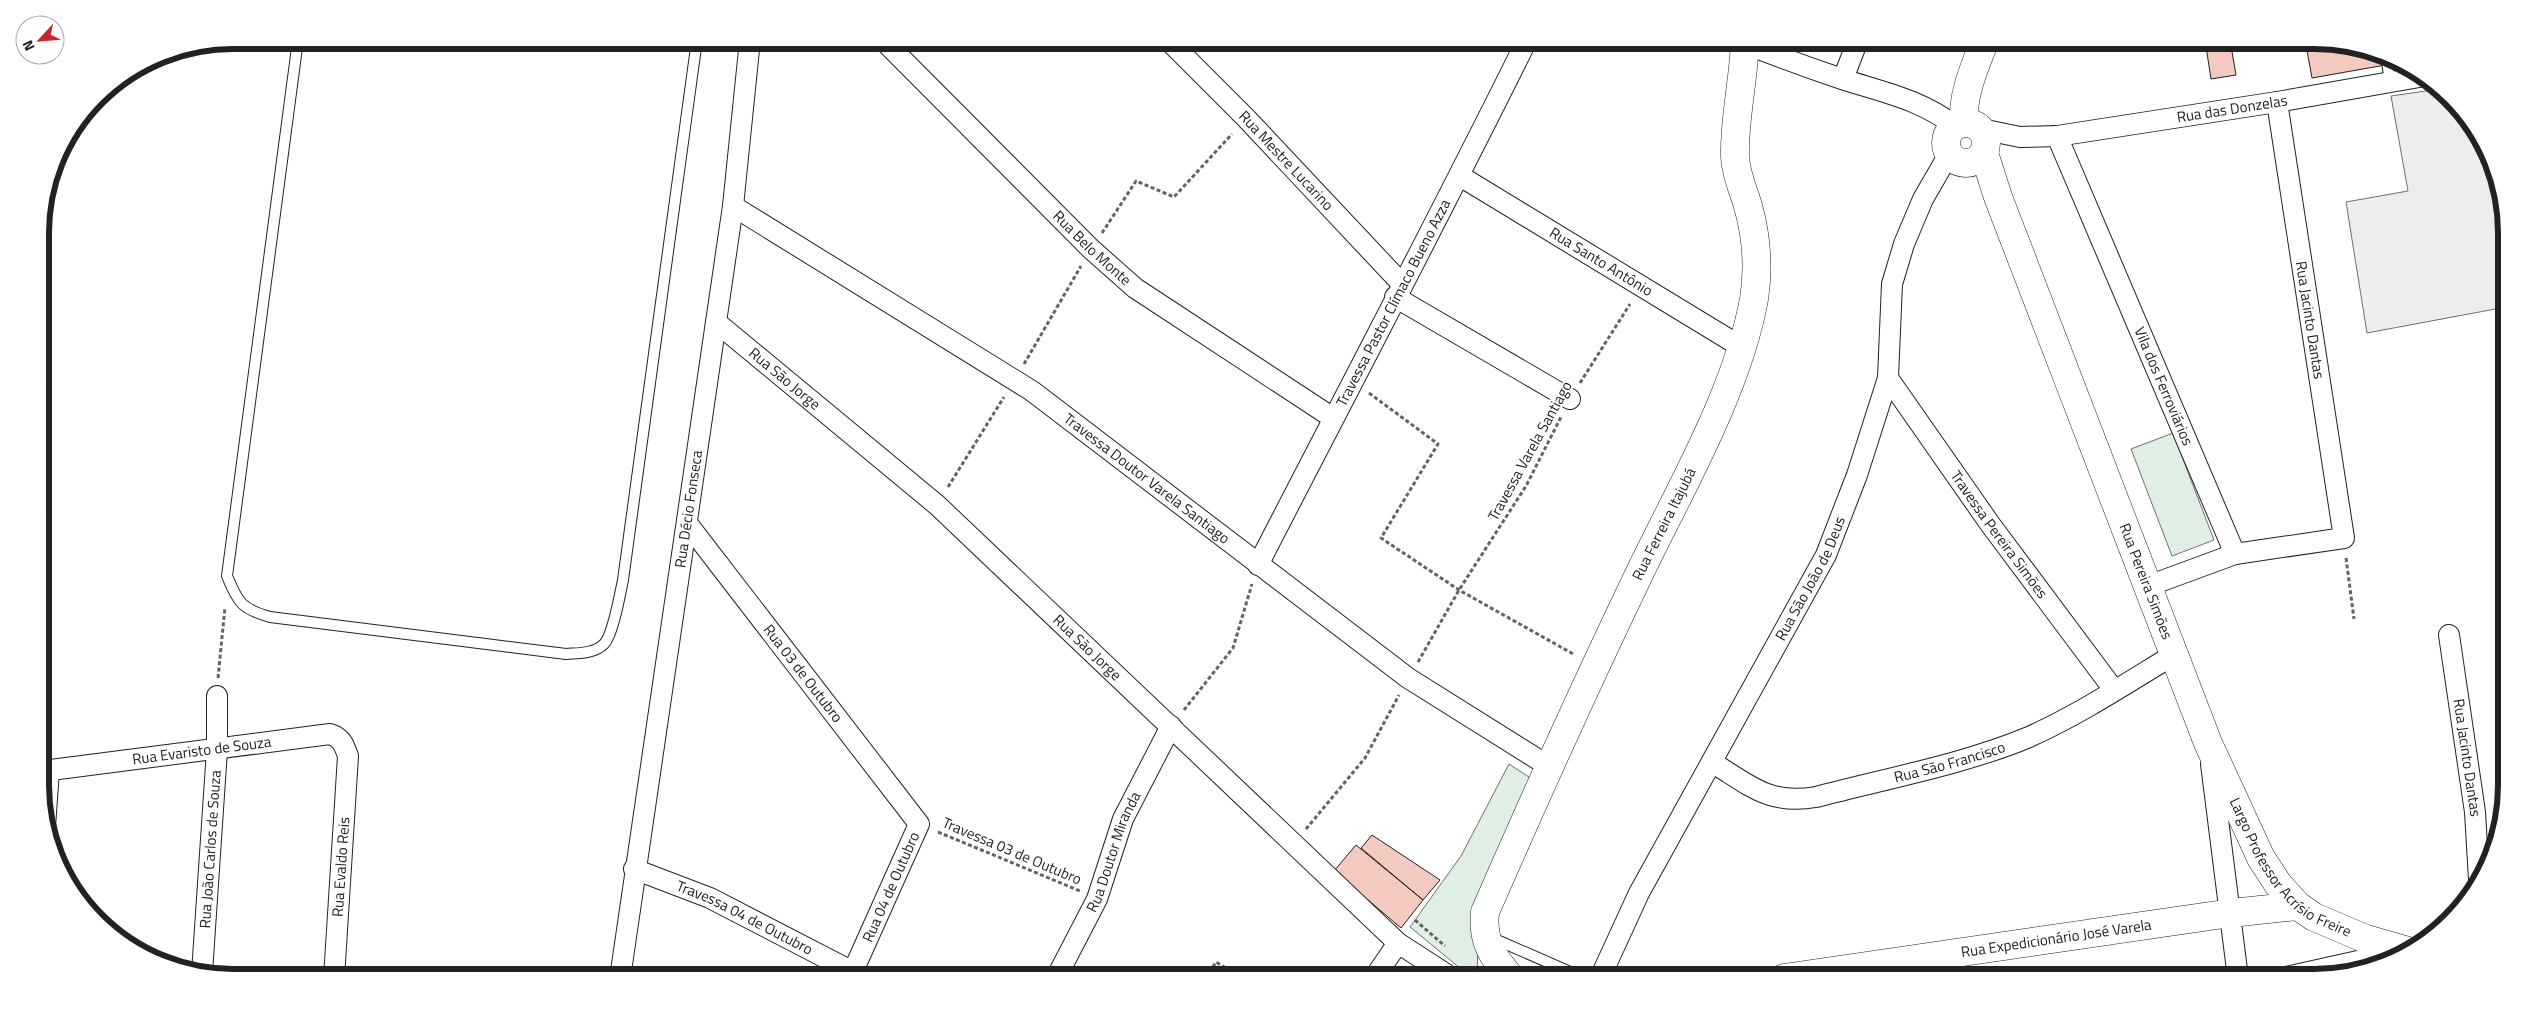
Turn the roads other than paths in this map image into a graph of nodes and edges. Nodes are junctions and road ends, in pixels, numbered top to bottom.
1 (297, 49) edge
2 (696, 49) edge
3 (749, 49) edge
4 (892, 49) edge
5 (1177, 49) edge
6 (1523, 49) edge
7 (1742, 49) edge
8 (1763, 49) edge
9 (1854, 49) edge
10 (1981, 49) edge
11 (2387, 64) edge
12 (2413, 78) edge
13 (1842, 79) junction
14 (2390, 82) junction
15 (2277, 102) junction
16 (2048, 137) junction
17 (1969, 142) junction
18 (1460, 176) junction
19 (733, 206) junction
20 (1398, 290) junction
21 (716, 322) junction
22 (1743, 348) junction
23 (1888, 378) junction
24 (1570, 399) road end
25 (1333, 418) junction
26 (687, 523) junction
27 (2234, 554) junction
28 (1258, 565) junction
29 (2148, 586) junction
30 (2449, 635) dead end
31 (2175, 654) junction
32 (2114, 690) junction
33 (217, 696) road end
34 (1171, 726) junction
35 (2208, 743) junction
36 (217, 750) junction
37 (348, 756) joint
38 (1713, 763) junction
39 (1550, 767) junction
40 (49, 770) edge
41 (919, 824) joint
42 (2478, 868) edge
43 (634, 869) junction
44 (2298, 906) junction
45 (2231, 913) junction
46 (1485, 935) junction
47 (1398, 943) junction
48 (2399, 948) edge
49 (2379, 957) edge
50 (202, 967) edge
51 (335, 969) edge
52 (621, 969) edge
53 (840, 969) edge
54 (854, 969) edge
55 (1061, 969) edge
56 (1380, 969) edge
57 (1438, 969) edge
58 (1504, 969) edge
59 (1563, 969) edge
60 (1604, 969) edge
61 (1846, 969) edge
62 (2237, 969) edge
63 (2323, 969) edge

1 - 2 lane
3 - 19 street, Rua Décio Fonseca
4 - 25 street, Rua Belo Monte
5 - 20 street, Rua Mestre Lucarino
6 - 18 street, Travessa Pastor Clímaco Bueno Azza
7 - 22 street, Rua Ferreira Itajubá
8 - 13 street
9 - 13 street
10 - 17 street
11 - 14 lane
12 - 14 street, Rua das Donzelas
13 - 17 street
14 - 15 street, Rua das Donzelas
15 - 16 street, Rua das Donzelas
15 - 27 street, Rua Jacinto Dantas
16 - 17 street, Rua das Donzelas
16 - 27 street, Vila dos Ferroviários
17 - 23 street, Rua São João de Deus
17 - 29 street, Rua Pereira Simões
18 - 20 street, Travessa Pastor Clímaco Bueno Azza
18 - 22 street, Rua Santo Antônio
19 - 21 street, Rua Décio Fonseca
19 - 28 street, Travessa Doutor Varela Santiago
20 - 24 street, Rua Mestre Lucarino
20 - 25 street, Travessa Pastor Clímaco Bueno Azza
21 - 26 street, Rua Décio Fonseca
21 - 34 street, Rua São Jorge
22 - 39 street, Rua Ferreira Itajubá
23 - 32 street, Travessa Pereira Simões
23 - 38 street, Rua São João de Deus
25 - 28 street, Travessa Pastor Clímaco Bueno Azza
26 - 41 street, Rua 03 de Outubro
26 - 43 street, Rua Décio Fonseca
27 - 29 street
28 - 39 street, Travessa Doutor Varela Santiago
29 - 31 street, Rua Pereira Simões
30 - 42 street, Rua Jacinto Dantas
31 - 32 street, Rua São Francisco
31 - 35 street, Rua Pereira Simões
32 - 38 street, Rua São Francisco
33 - 36 street, Rua João Carlos de Souza
34 - 47 street, Rua São Jorge
34 - 55 street, Rua Doutor Miranda
35 - 44 street, Largo Professor Acrísio Freire
35 - 45 street, Rua Pereira Simões
36 - 37 street, Rua Evaristo de Souza
36 - 40 street, Rua Evaristo de Souza
36 - 50 street, Rua João Carlos de Souza
37 - 51 street, Rua Evaldo Reis
38 - 60 street, Rua São João de Deus
39 - 46 street, Rua Ferreira Itajubá
41 - 54 street, Rua 04 de Outubro
43 - 52 street, Rua Décio Fonseca
43 - 53 street, Travessa 04 de Outubro
44 - 45 street, Rua Expedicionário José Varela
44 - 48 street, Largo Professor Acrísio Freire
45 - 61 street, Rua Expedicionário José Varela
45 - 62 street, Rua Pereira Simões
46 - 58 street, Rua Ferreira Itajubá
46 - 59 lane
47 - 56 street
47 - 57 street, Rua São Jorge
49 - 63 street

